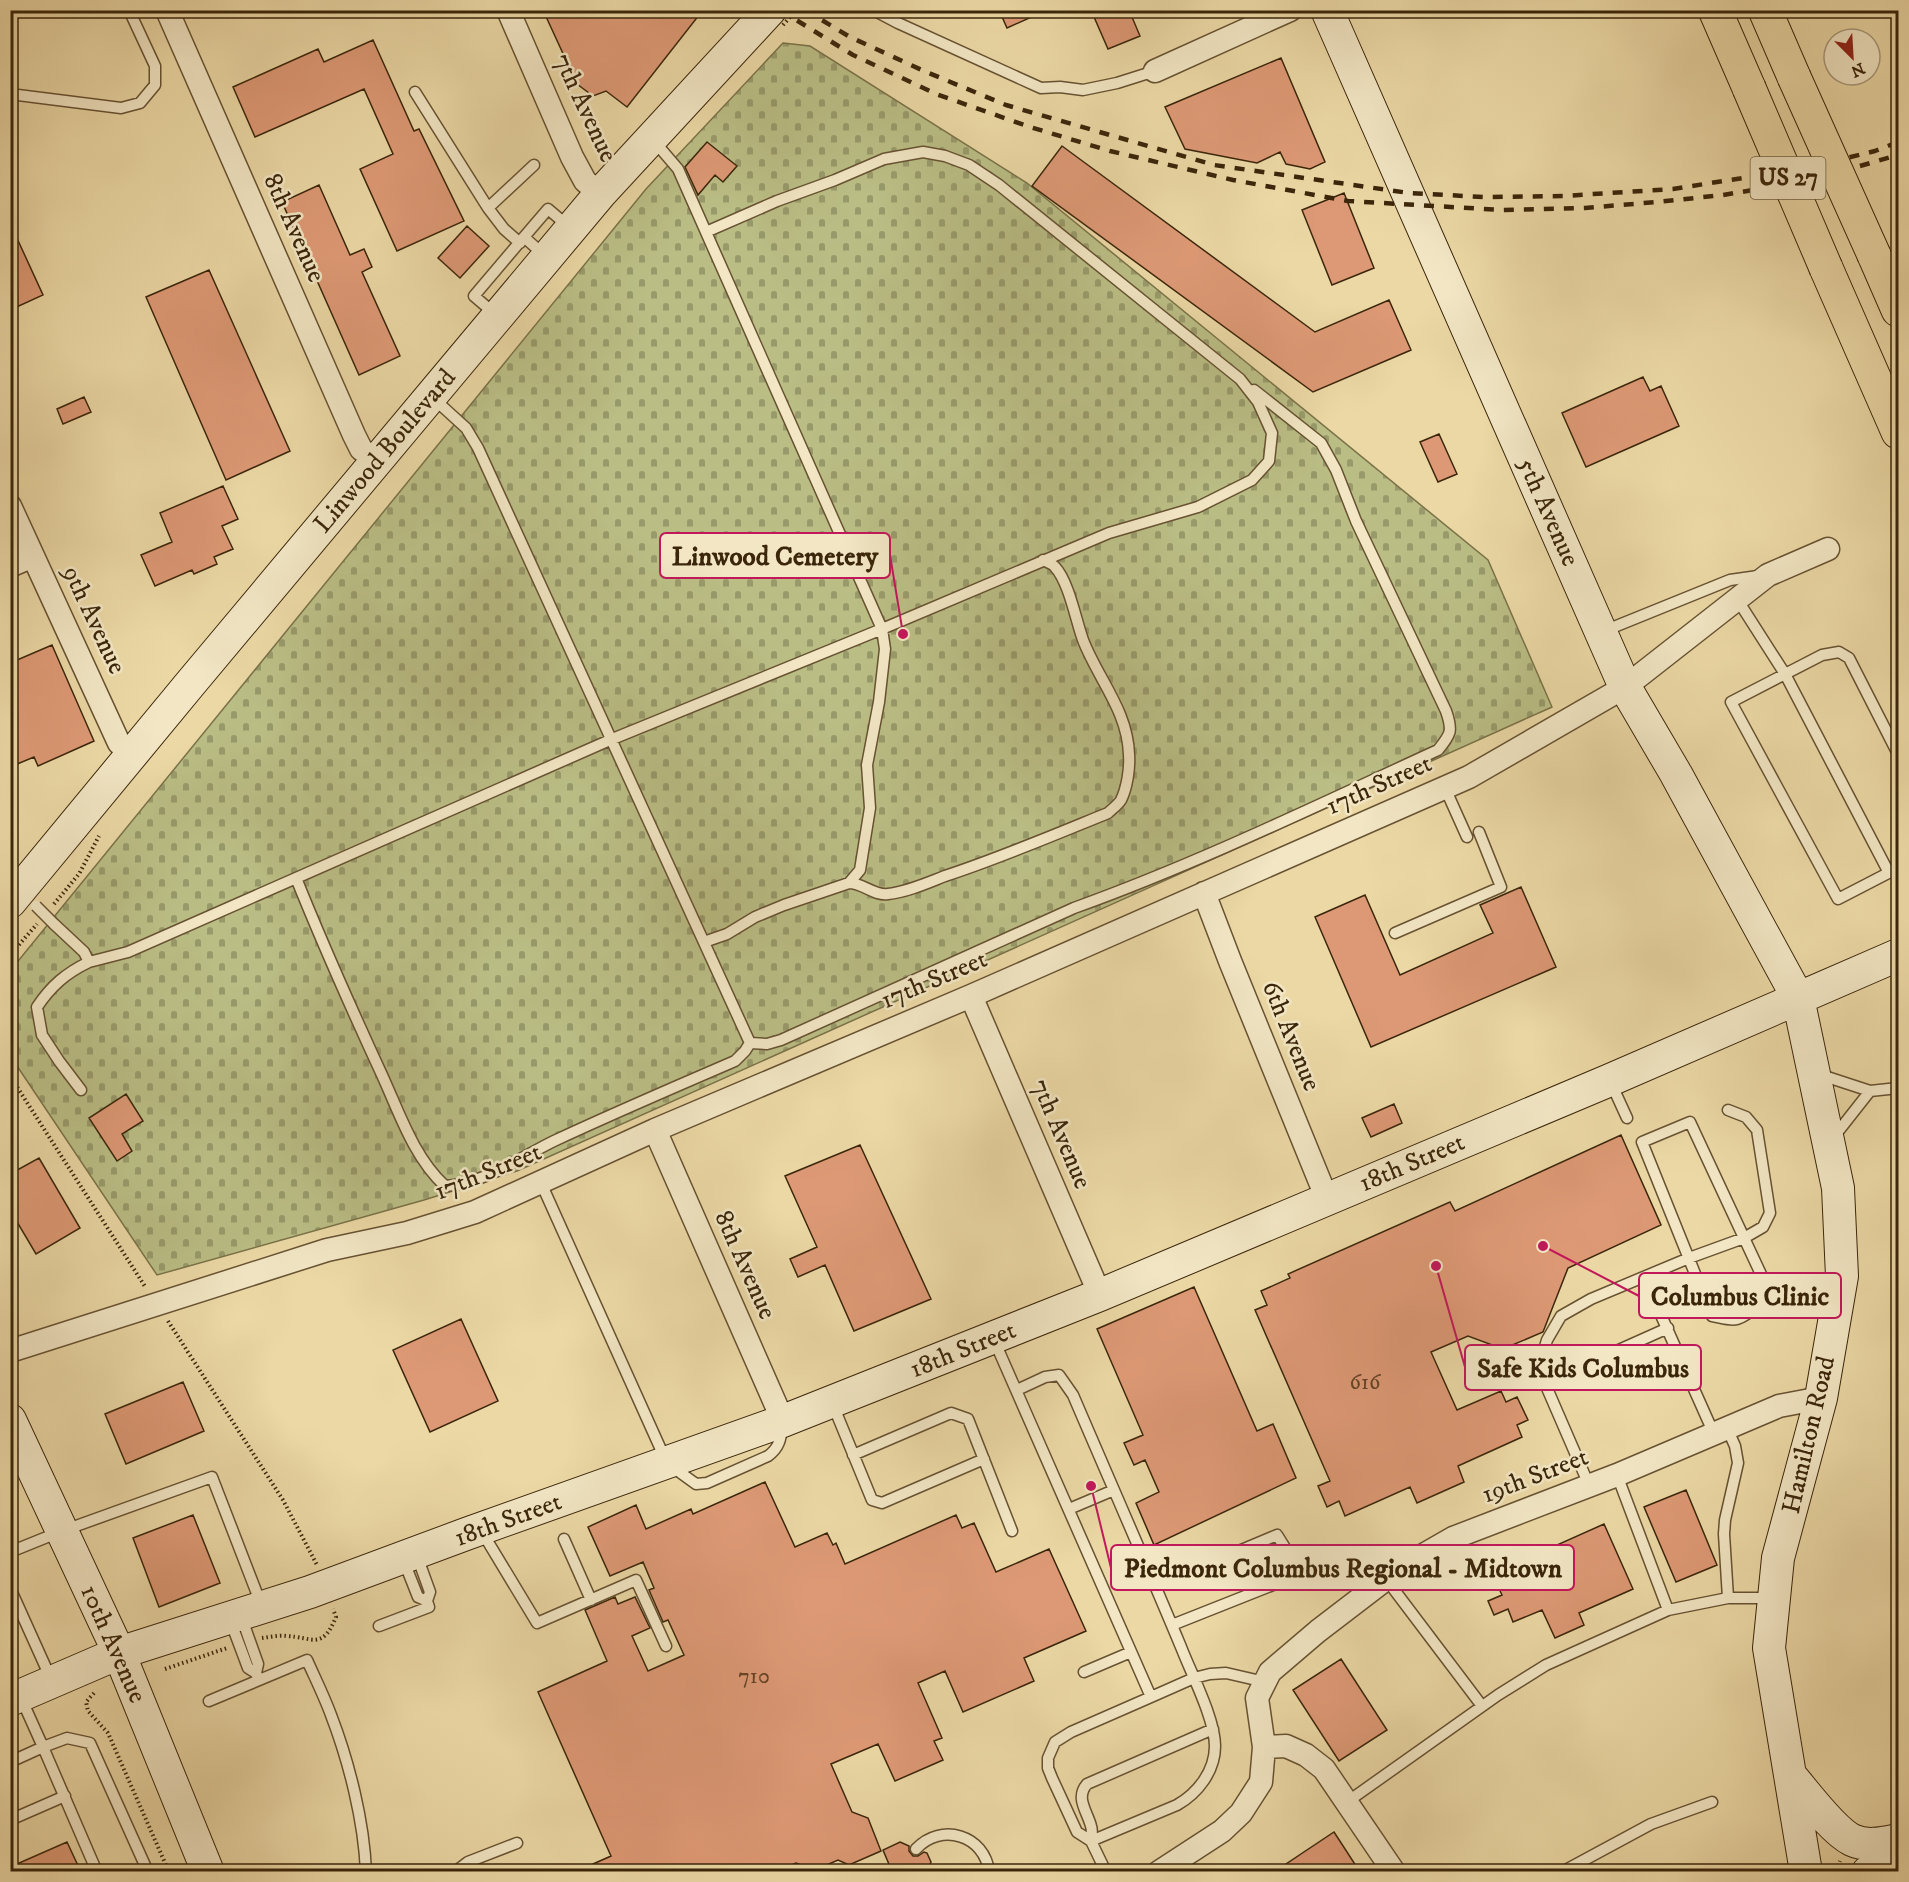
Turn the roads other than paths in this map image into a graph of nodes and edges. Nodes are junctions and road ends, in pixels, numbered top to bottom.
1 (129, 10) edge
2 (167, 10) edge
3 (508, 10) edge
4 (878, 10) edge
5 (1290, 10) edge
6 (1327, 10) edge
7 (1716, 10) edge
8 (1765, 10) edge
9 (779, 19) edge
10 (1155, 71) joint
11 (415, 92) dead end
12 (10, 94) edge
13 (651, 138) junction
14 (534, 165) dead end
15 (600, 194) junction
16 (488, 208) junction
17 (706, 232) junction
18 (530, 246) junction
19 (1899, 310) edge
20 (1240, 379) junction
21 (431, 396) junction
22 (1899, 432) edge
23 (377, 462) junction
24 (10, 506) edge
25 (1828, 549) dead end
26 (33, 556) junction
27 (1043, 560) junction
28 (10, 566) edge
29 (1768, 575) junction
30 (1737, 599) junction
31 (882, 629) junction
32 (1600, 632) junction
33 (1785, 674) junction
34 (1625, 687) junction
35 (610, 740) junction
36 (133, 753) junction
37 (1899, 754) edge
38 (1445, 788) junction
39 (1479, 832) dead end
40 (1467, 837) dead end
41 (1894, 871) edge
42 (296, 878) junction
43 (849, 883) junction
44 (1204, 893) junction
45 (22, 900) edge
46 (1395, 933) dead end
47 (704, 942) junction
48 (1895, 959) edge
49 (89, 962) junction
50 (970, 996) junction
51 (1798, 998) junction
52 (750, 1043) junction
53 (1813, 1072) junction
54 (1610, 1080) junction
55 (1899, 1088) edge
56 (81, 1090) dead end
57 (1870, 1091) junction
58 (1728, 1110) dead end
59 (1627, 1118) dead end
60 (655, 1130) junction
61 (1828, 1143) junction
62 (541, 1182) junction
63 (1327, 1199) junction
64 (1744, 1238) junction
65 (1689, 1258) junction
66 (1644, 1277) junction
67 (1100, 1295) junction
68 (1668, 1328) junction
69 (993, 1338) junction
70 (10, 1351) edge
71 (1545, 1383) junction
72 (1017, 1390) junction
73 (1821, 1398) junction
74 (832, 1402) junction
75 (10, 1420) edge
76 (783, 1421) junction
77 (1721, 1431) junction
78 (853, 1455) junction
79 (984, 1459) junction
80 (667, 1463) junction
81 (1617, 1474) junction
82 (1589, 1485) junction
83 (1113, 1490) junction
84 (1069, 1509) junction
85 (481, 1529) junction
86 (62, 1531) junction
87 (1012, 1531) dead end
88 (564, 1539) dead end
89 (10, 1552) edge
90 (409, 1556) junction
91 (1386, 1579) junction
92 (1154, 1584) junction
93 (10, 1588) edge
94 (1728, 1598) junction
95 (1774, 1598) junction
96 (591, 1600) junction
97 (1668, 1610) junction
98 (244, 1613) junction
99 (1172, 1625) junction
100 (379, 1626) dead end
101 (666, 1646) dead end
102 (1131, 1652) junction
103 (119, 1653) junction
104 (1084, 1672) dead end
105 (257, 1676) junction
106 (1194, 1678) junction
107 (52, 1682) junction
108 (1266, 1682) junction
109 (1151, 1697) junction
110 (15, 1698) edge
111 (209, 1701) dead end
112 (1482, 1706) junction
113 (1213, 1729) junction
114 (43, 1747) junction
115 (1264, 1747) junction
116 (10, 1762) edge
117 (1790, 1775) junction
118 (65, 1796) junction
119 (1347, 1802) junction
120 (1712, 1802) dead end
121 (10, 1820) edge
122 (1899, 1840) edge
123 (1091, 1841) junction
124 (517, 1843) dead end
125 (916, 1849) dead end
126 (1899, 1854) edge
127 (98, 1872) edge
128 (148, 1872) edge
129 (208, 1872) edge
130 (366, 1872) edge
131 (455, 1872) edge
132 (989, 1872) edge
133 (1106, 1872) edge
134 (1160, 1872) edge
135 (1394, 1872) edge
136 (1562, 1872) edge
137 (1806, 1872) edge
138 (1868, 1872) edge

1 - 12 lane
2 - 23 street, 8th Avenue
3 - 15 street, 7th Avenue
4 - 10 lane
5 - 10 street
6 - 32 street, 5th Avenue
7 - 22 main road, US 27, bridge
8 - 19 main road, US 27, bridge
9 - 13 street, Linwood Boulevard
11 - 16 lane
13 - 15 street, Linwood Boulevard
13 - 17 lane
14 - 16 lane
15 - 18 street, Linwood Boulevard
16 - 18 lane
17 - 20 lane
17 - 31 lane
18 - 21 street, Linwood Boulevard
20 - 27 lane
20 - 52 lane
21 - 23 street, Linwood Boulevard
21 - 35 lane
23 - 36 street, Linwood Boulevard
24 - 26 street, 9th Avenue
25 - 29 street, 17th Street
26 - 28 street
26 - 36 street, 9th Avenue
27 - 31 lane
27 - 43 lane
29 - 30 street, 17th Street
29 - 32 lane
30 - 33 lane
30 - 34 street, 17th Street
31 - 35 lane
31 - 43 lane
32 - 34 street, 5th Avenue
33 - 37 lane
33 - 41 lane
33 - 41 lane
34 - 38 street, 17th Street
34 - 51 street, 5th Avenue
35 - 42 lane
35 - 47 lane
36 - 45 street, Linwood Boulevard
38 - 40 lane
38 - 44 street, 17th Street
39 - 46 lane
42 - 49 lane
42 - 52 lane
43 - 47 lane
44 - 50 street, 17th Street
44 - 63 street, 6th Avenue
45 - 49 lane, bridge
47 - 52 lane
48 - 51 street, 18th Street
49 - 56 lane
50 - 60 street, 17th Street
50 - 67 street, 7th Avenue
51 - 53 street, Hamilton Road
51 - 54 street, 18th Street
53 - 57 lane
53 - 61 street, Hamilton Road
54 - 59 lane
54 - 63 street, 18th Street
55 - 57 lane
57 - 61 lane
58 - 64 lane
60 - 62 street, 17th Street
60 - 76 street, 8th Avenue
61 - 73 street, Hamilton Road
62 - 70 street, 17th Street
62 - 80 lane
63 - 67 street, 18th Street
64 - 65 lane
64 - 65 lane
64 - 65 lane
65 - 66 lane
66 - 68 lane
66 - 71 lane
67 - 69 street, 18th Street
68 - 71 lane
68 - 77 lane
69 - 72 lane
69 - 74 street, 18th Street
71 - 82 lane
72 - 83 lane
72 - 84 lane
73 - 77 street, 19th Street
73 - 95 street, Hamilton Road
74 - 76 street, 18th Street
74 - 78 lane
75 - 86 street, 10th Avenue
76 - 80 street, 18th Street
77 - 81 street, 19th Street
77 - 94 lane
78 - 79 lane
78 - 79 lane
79 - 87 lane
80 - 85 street, 18th Street
81 - 82 street, 19th Street
81 - 97 lane
82 - 91 street, 19th Street
83 - 84 lane
83 - 92 lane
84 - 102 lane
85 - 90 street, 18th Street
85 - 96 lane
86 - 89 lane
86 - 98 lane
86 - 103 street, 10th Avenue
88 - 96 lane
90 - 98 street, 18th Street
90 - 100 lane
91 - 108 street, 19th Street
91 - 112 lane
92 - 99 lane
92 - 99 lane
93 - 107 lane
94 - 95 lane
94 - 97 lane
95 - 117 street, Hamilton Road
96 - 101 lane
97 - 112 lane
98 - 103 street, 18th Street
98 - 105 lane
99 - 106 lane
102 - 104 lane
102 - 109 lane
103 - 107 street, 18th Street
103 - 129 street, 10th Avenue
105 - 111 lane
105 - 130 lane
106 - 108 lane
106 - 109 lane
106 - 113 lane
107 - 110 street, 18th Street
108 - 115 street
109 - 123 lane
110 - 114 lane
112 - 119 lane
113 - 123 lane
113 - 123 lane
114 - 116 lane
114 - 118 lane
114 - 128 lane
115 - 119 street
115 - 134 street
117 - 122 street
117 - 137 street, Hamilton Road
118 - 121 lane
118 - 127 lane
119 - 135 street
120 - 136 lane
123 - 133 lane
124 - 131 lane
125 - 132 lane
126 - 138 street

